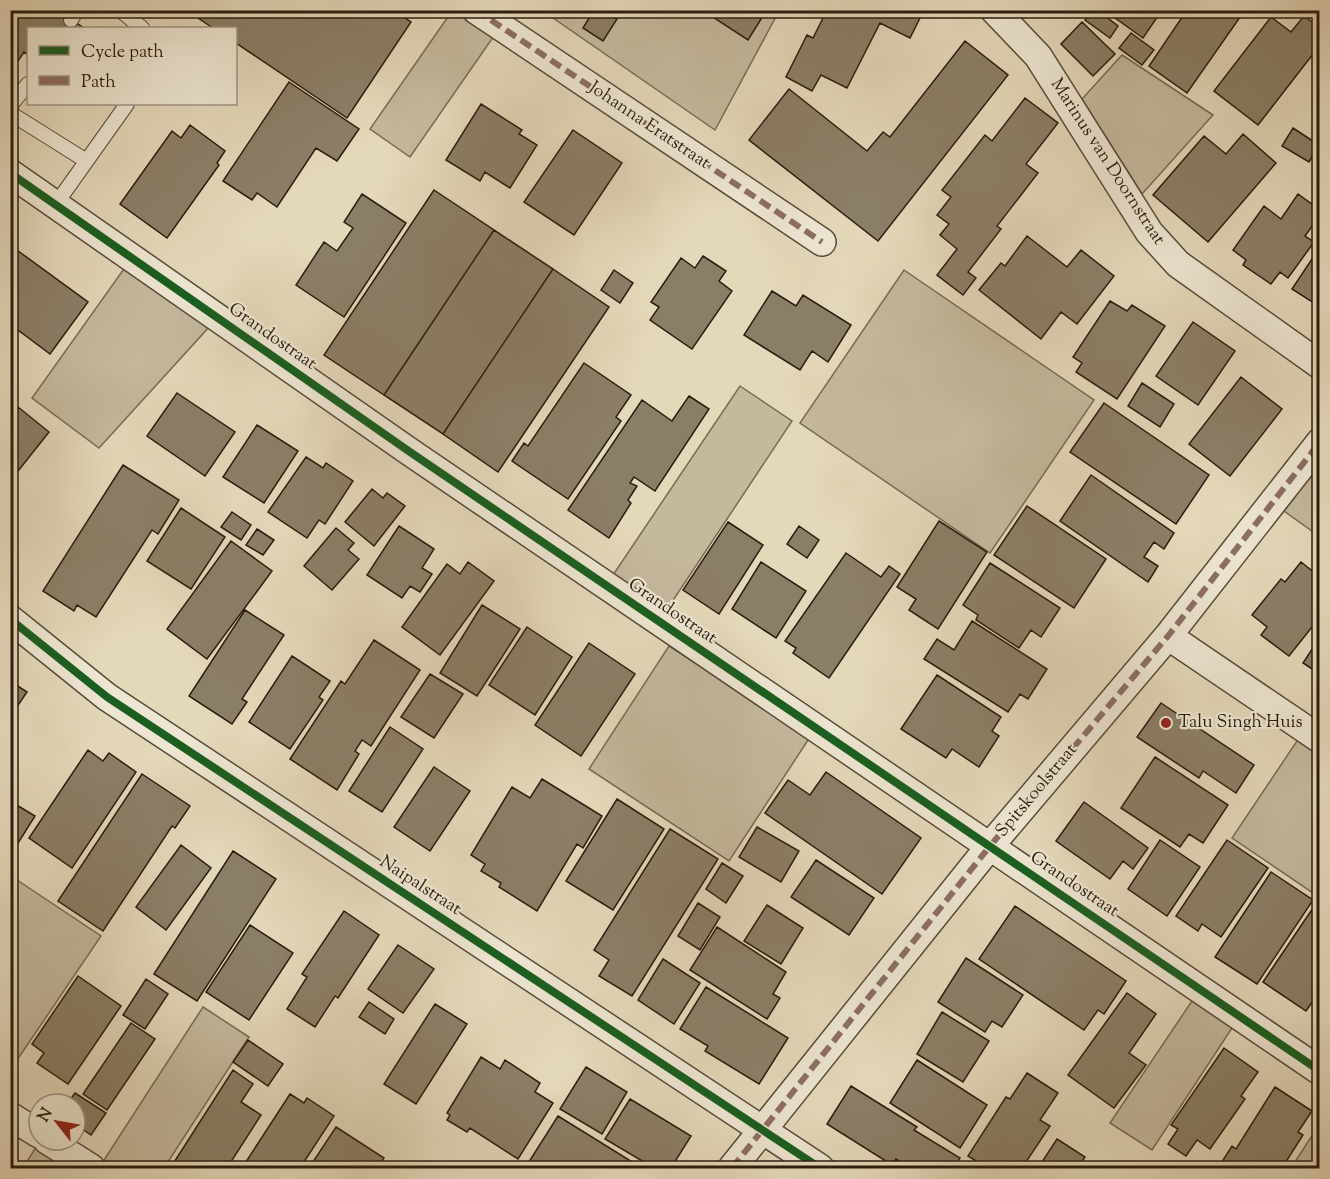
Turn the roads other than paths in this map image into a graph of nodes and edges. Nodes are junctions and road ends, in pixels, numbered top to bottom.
1 (120, 10) edge
2 (476, 10) edge
3 (994, 10) edge
4 (141, 27) edge
5 (27, 85) edge
6 (126, 105) edge
7 (10, 106) edge
8 (10, 113) edge
9 (85, 160) junction
10 (10, 173) edge
11 (56, 204) junction
12 (822, 242) dead end
13 (1320, 365) edge
14 (1320, 442) edge
15 (10, 619) edge
16 (1168, 636) junction
17 (1320, 739) edge
18 (990, 846) junction
19 (1320, 1071) edge
20 (10, 1116) edge
21 (27, 1127) edge
22 (763, 1131) junction
23 (66, 1152) edge
24 (91, 1168) edge
25 (732, 1168) edge
26 (820, 1168) edge

1 - 4 lane
2 - 12 street, Johanna Eratstraat
3 - 13 street, Marinus van Doornstraat
5 - 7 lane
6 - 9 lane
8 - 9 lane
9 - 11 lane
10 - 11 street, Grandostraat
11 - 18 street, Grandostraat
14 - 16 street, Spitskoolstraat
15 - 22 street, Naipalstraat
16 - 17 street
16 - 18 street, Spitskoolstraat
18 - 19 street, Grandostraat
18 - 22 street, Spitskoolstraat
20 - 21 street
22 - 25 street, Spitskoolstraat
22 - 26 street, Naipalstraat
23 - 24 street

